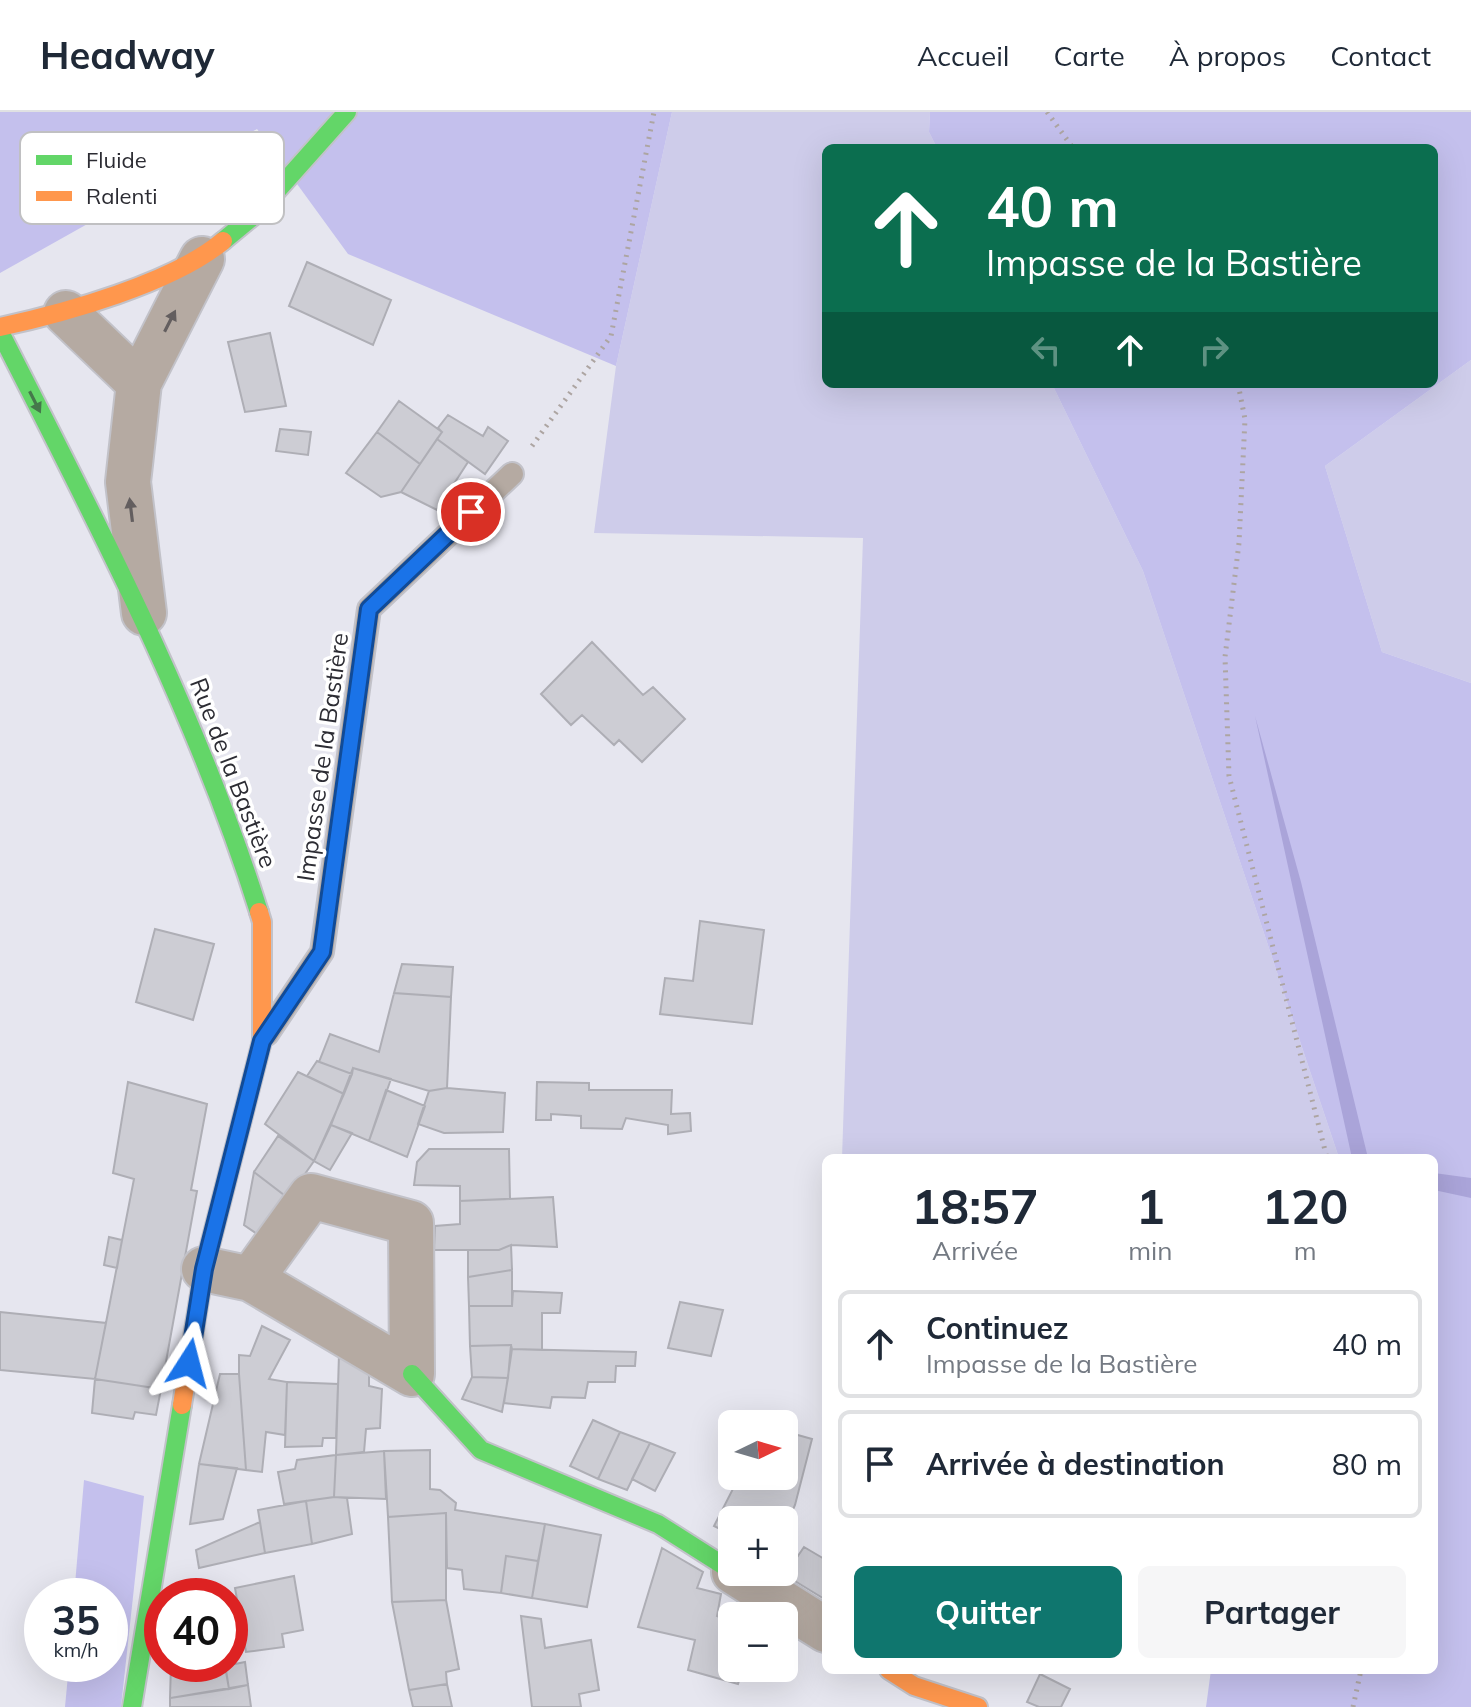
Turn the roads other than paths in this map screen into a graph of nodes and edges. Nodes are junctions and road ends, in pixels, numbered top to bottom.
1 (347, 112) edge
2 (284, 183) edge
3 (244, 224) edge
4 (202, 259) junction
5 (66, 313) junction
6 (0, 330) edge
7 (139, 383) junction
8 (512, 474) road end
9 (144, 615) junction
10 (262, 1041) junction
11 (204, 1269) junction
12 (251, 1279) junction
13 (412, 1374) junction
14 (718, 1562) edge
15 (757, 1586) edge
16 (822, 1627) edge
17 (895, 1674) edge
18 (132, 1707) edge
19 (978, 1707) edge

1 - 2 street
3 - 4 street
4 - 5 street
7 -> 4 street
5 - 6 street
5 - 7 street
6 -> 9 street, Rue de la Bastière
9 -> 7 street
8 - 10 lane, Impasse de la Bastière
9 - 10 street, Rue de la Bastière
10 - 11 street, Rue de la Bastière
11 - 12 street
11 - 18 street, Rue de la Bastière
12 - 13 street
12 - 13 street
13 - 14 street
15 - 16 street
17 - 19 street

